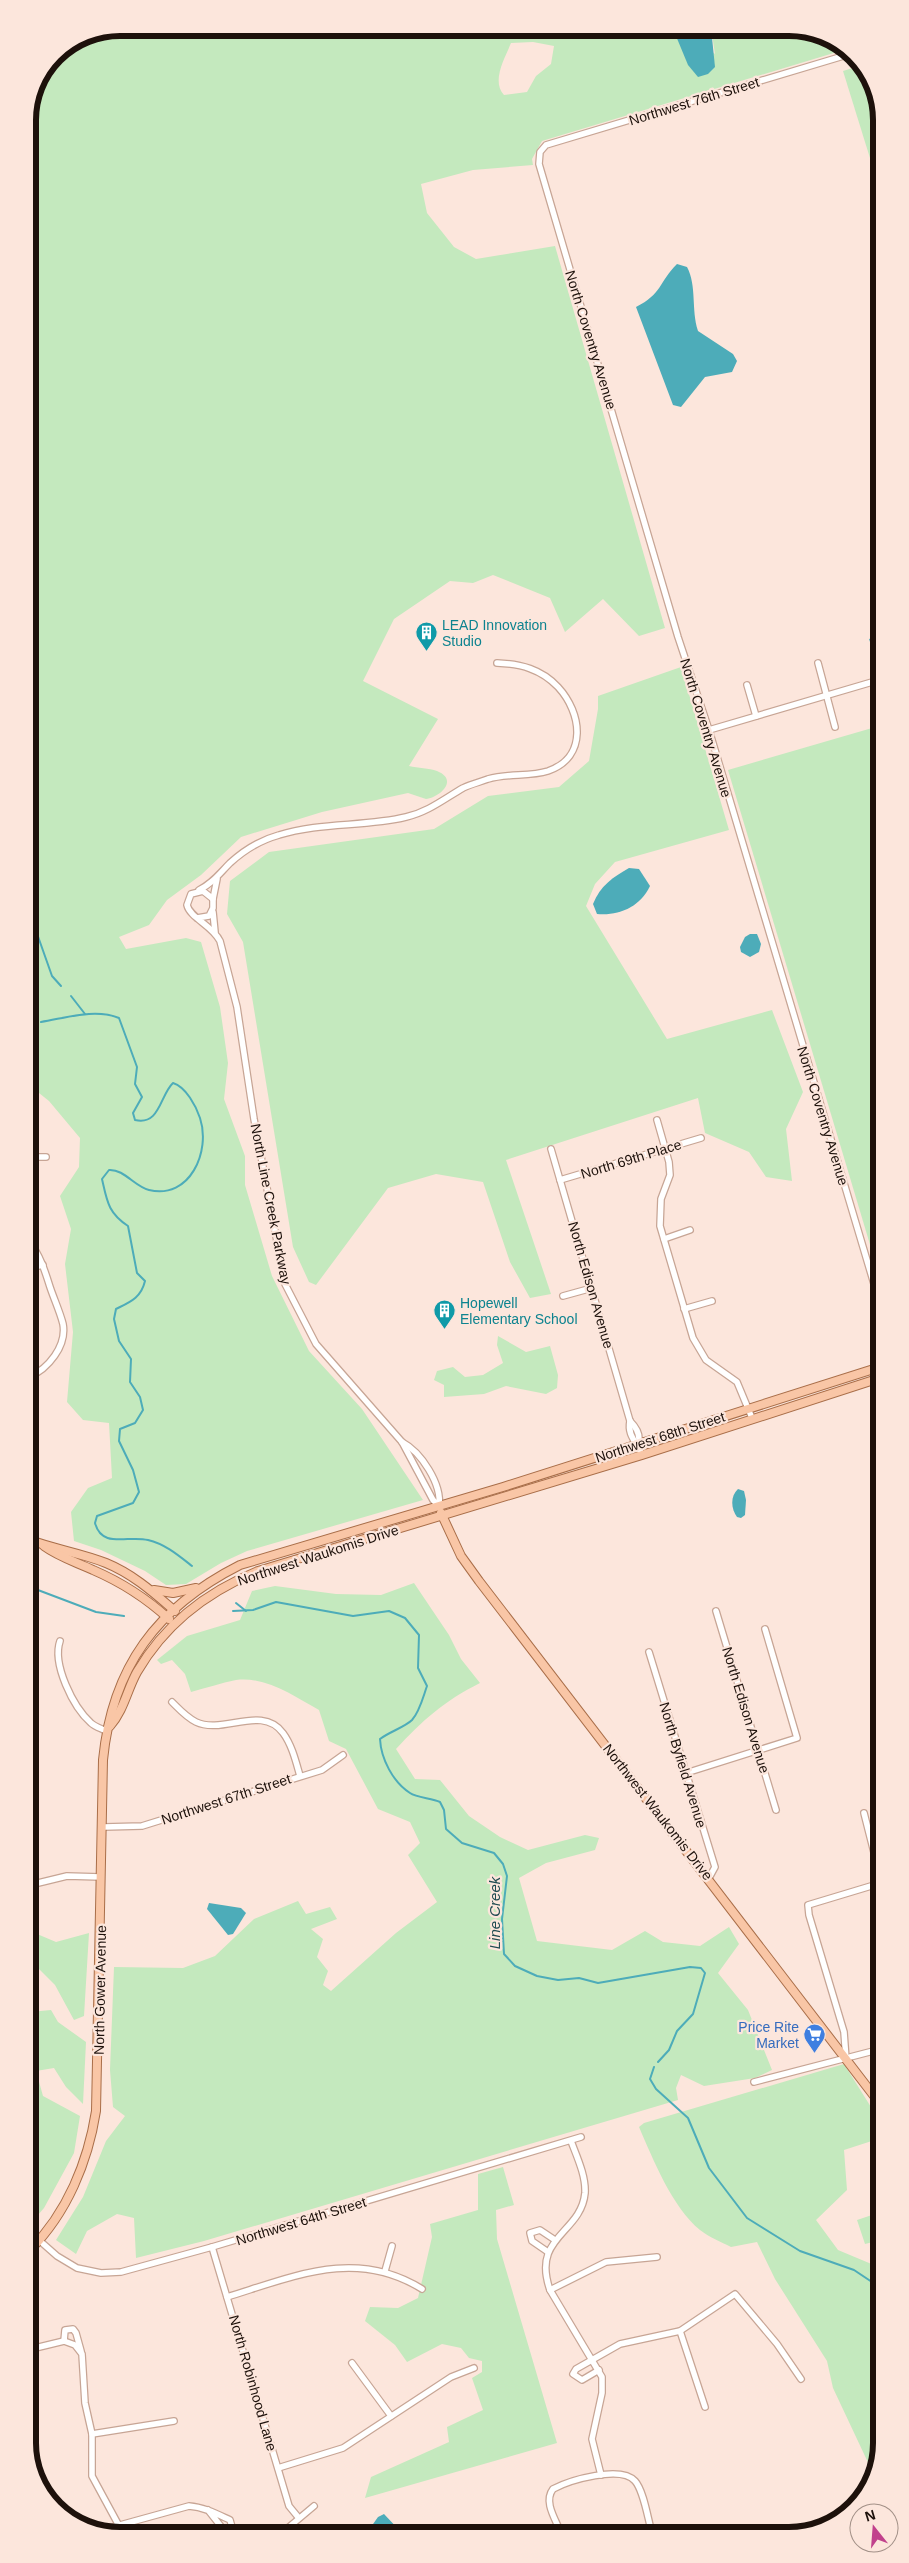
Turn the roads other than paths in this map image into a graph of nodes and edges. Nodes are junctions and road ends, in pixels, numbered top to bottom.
1 (843, 56) edge
2 (540, 152) joint
3 (497, 663) dead end
4 (818, 663) dead end
5 (873, 682) edge
6 (747, 684) dead end
7 (827, 695) junction
8 (756, 716) junction
9 (835, 727) dead end
10 (709, 730) junction
11 (216, 879) junction
12 (199, 890) junction
13 (213, 899) junction
14 (213, 908) junction
15 (197, 918) junction
16 (215, 932) junction
17 (657, 1120) dead end
18 (702, 1138) dead end
19 (551, 1149) dead end
20 (666, 1149) junction
21 (36, 1157) edge
22 (46, 1157) dead end
23 (560, 1180) junction
24 (690, 1230) dead end
25 (664, 1238) junction
26 (36, 1253) edge
27 (43, 1265) junction
28 (36, 1266) edge
29 (873, 1281) edge
30 (592, 1288) junction
31 (563, 1296) dead end
32 (712, 1301) dead end
33 (684, 1309) junction
34 (873, 1369) edge
35 (36, 1373) edge
36 (873, 1380) edge
37 (749, 1408) junction
38 (752, 1418) junction
39 (402, 1442) junction
40 (638, 1446) junction
41 (642, 1455) junction
42 (503, 1487) junction
43 (506, 1498) junction
44 (439, 1506) junction
45 (442, 1516) junction
46 (36, 1542) edge
47 (42, 1545) junction
48 (240, 1565) joint
49 (200, 1587) junction
50 (149, 1588) junction
51 (173, 1609) junction
52 (716, 1611) dead end
53 (166, 1616) junction
54 (180, 1616) junction
55 (174, 1623) junction
56 (765, 1629) dead end
57 (60, 1641) dead end
58 (649, 1652) dead end
59 (172, 1702) dead end
60 (109, 1729) junction
61 (759, 1751) junction
62 (343, 1755) dead end
63 (686, 1773) junction
64 (300, 1776) junction
65 (776, 1810) dead end
66 (864, 1813) dead end
67 (104, 1827) junction
68 (873, 1849) edge
69 (101, 1877) junction
70 (709, 1878) junction
71 (36, 1884) edge
72 (873, 1884) edge
73 (873, 2051) edge
74 (846, 2059) junction
75 (754, 2082) dead end
76 (873, 2094) edge
77 (581, 2138) dead end
78 (571, 2141) junction
79 (40, 2240) junction
80 (555, 2240) junction
81 (36, 2244) edge
82 (392, 2246) dead end
83 (212, 2247) junction
84 (548, 2252) junction
85 (657, 2257) dead end
86 (385, 2271) junction
87 (422, 2289) dead end
88 (550, 2290) junction
89 (227, 2296) junction
90 (680, 2331) junction
91 (64, 2341) junction
92 (36, 2348) edge
93 (82, 2354) junction
94 (592, 2358) junction
95 (352, 2363) dead end
96 (474, 2368) dead end
97 (600, 2370) junction
98 (801, 2379) dead end
99 (705, 2407) dead end
100 (391, 2416) junction
101 (174, 2422) dead end
102 (92, 2434) junction
103 (278, 2468) junction
104 (601, 2474) junction
105 (314, 2506) dead end
106 (208, 2510) dead end
107 (298, 2517) junction
108 (120, 2525) junction
109 (113, 2527) edge
110 (289, 2527) edge
111 (559, 2527) edge
112 (650, 2527) edge

1 - 2 street, Northwest 76th Street
2 - 10 street, North Coventry Avenue
3 - 11 street
4 - 7 street
5 - 7 street
6 - 8 street
7 - 8 street
7 - 9 street
8 - 10 street
10 - 29 street, North Coventry Avenue
11 - 12 street
11 - 13 street, North Line Creek Parkway
12 - 13 street
12 - 15 street
13 - 14 street, North Line Creek Parkway
14 - 15 street
14 - 16 street, North Line Creek Parkway
15 - 16 street
16 - 39 street, North Line Creek Parkway
17 - 20 street
18 - 20 street, North 69th Place
19 - 23 street, North Edison Avenue
20 - 23 street, North 69th Place
20 - 25 street
21 - 22 street
23 - 30 street, North Edison Avenue
24 - 25 street
25 - 33 street
26 - 27 street
27 - 28 street
27 - 35 street
30 - 31 street
30 - 40 street, North Edison Avenue
32 - 33 street
33 - 37 street
34 - 37 main road, Northwest 68th Street
36 - 38 main road, Northwest 68th Street
37 - 38 street
37 - 40 main road, Northwest 68th Street
38 - 41 main road, Northwest 68th Street
39 - 44 street, North Line Creek Parkway
39 - 44 street, North Line Creek Parkway
40 - 41 street, North Edison Avenue
40 - 42 main road, Northwest 68th Street
41 - 43 main road, Northwest 68th Street
42 - 43 main road
42 - 44 main road, Northwest 68th Street
43 - 45 main road, Northwest 68th Street
44 - 45 main road, Northwest Waukomis Drive
44 - 48 main road, Northwest Waukomis Drive
45 - 54 main road, Northwest Waukomis Drive
45 - 70 main road, Northwest Waukomis Drive
46 - 47 main road
47 - 50 main road
47 - 53 main road
48 - 49 main road, North Gower Avenue
49 - 50 main road
49 - 51 main road, North Gower Avenue
50 - 51 main road
51 - 53 main road, North Gower Avenue
51 - 54 main road
52 - 61 street, North Edison Avenue
53 - 55 main road
53 - 60 main road, North Gower Avenue
54 - 55 main road, North Gower Avenue
55 - 60 main road, North Gower Avenue
56 - 61 street
57 - 60 street
58 - 63 street, North Byfield Avenue
59 - 64 street
60 - 67 main road, North Gower Avenue
61 - 63 street
61 - 65 street, North Edison Avenue
62 - 64 street, Northwest 67th Street
63 - 70 street, North Byfield Avenue
64 - 67 street, Northwest 67th Street
66 - 68 street
67 - 69 main road, North Gower Avenue
69 - 71 street
69 - 79 main road, North Gower Avenue
70 - 74 main road, Northwest Waukomis Drive
72 - 74 street
73 - 74 street
74 - 75 street
74 - 76 main road, Northwest Waukomis Drive
77 - 78 street, Northwest 64th Street
78 - 80 street
78 - 83 street, Northwest 64th Street
79 - 81 main road
79 - 83 street, Northwest 64th Street
80 - 84 street
80 - 84 street
82 - 86 street
83 - 89 street, North Robinhood Lane
84 - 88 street
85 - 88 street
86 - 87 street
86 - 89 street
88 - 94 street
89 - 103 street, North Robinhood Lane
90 - 94 street
90 - 98 street
90 - 99 street
91 - 92 street
91 - 93 street
91 - 93 street
93 - 102 street
94 - 97 street
94 - 97 street
95 - 100 street
96 - 100 street
97 - 104 street
100 - 103 street
101 - 102 street
102 - 108 street
103 - 107 street, North Robinhood Lane
104 - 111 street
104 - 112 street
105 - 107 street
106 - 108 street
107 - 110 street
108 - 109 street

